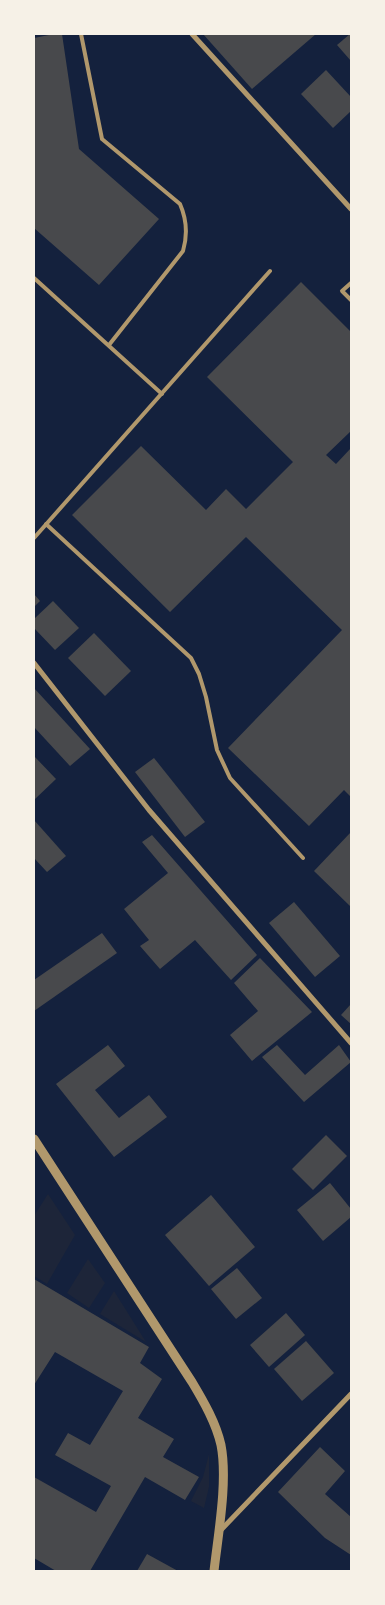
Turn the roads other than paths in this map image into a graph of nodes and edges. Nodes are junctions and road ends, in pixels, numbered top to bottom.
1 (81, 34) edge
2 (192, 34) edge
3 (351, 209) edge
4 (270, 272) dead end
5 (34, 278) edge
6 (351, 283) edge
7 (351, 300) edge
8 (109, 345) junction
9 (162, 394) junction
10 (46, 524) junction
11 (34, 538) edge
12 (34, 663) edge
13 (303, 858) dead end
14 (351, 1043) edge
15 (34, 1139) edge
16 (351, 1394) edge
17 (219, 1532) junction
18 (214, 1571) edge

1 - 8 lane
2 - 3 street
4 - 9 lane
5 - 8 lane
6 - 7 lane
8 - 9 lane
9 - 10 lane
10 - 11 lane
10 - 13 lane
12 - 14 street
15 - 17 street
16 - 17 street
17 - 18 street

